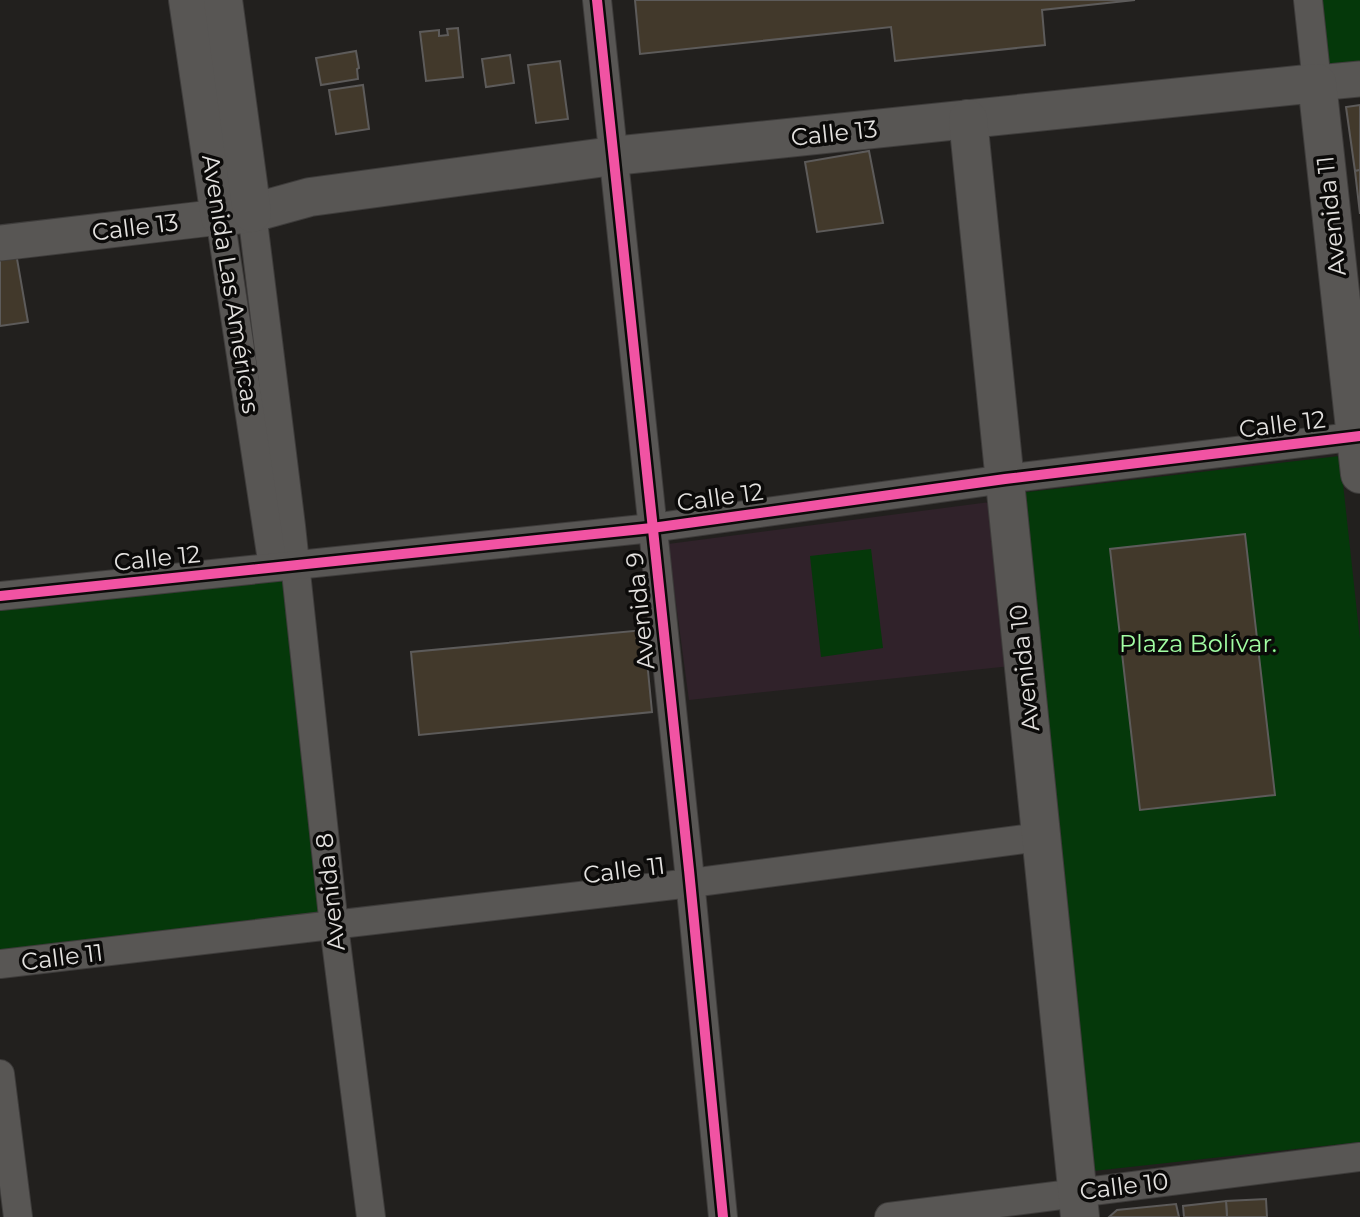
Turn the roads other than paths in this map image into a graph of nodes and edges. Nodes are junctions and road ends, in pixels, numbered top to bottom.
1 (188, 0) edge
2 (223, 0) edge
3 (597, 0) edge
4 (1308, 0) edge
5 (1360, 79) edge
6 (1317, 83) junction
7 (968, 119) junction
8 (613, 156) junction
9 (235, 205) junction
10 (0, 223) edge
11 (0, 243) edge
12 (1358, 436) edge
13 (1360, 474) edge
14 (1005, 479) junction
15 (652, 528) junction
16 (284, 566) junction
17 (0, 596) edge
18 (1040, 837) junction
19 (691, 883) junction
20 (336, 926) junction
21 (0, 964) edge
22 (0, 1074) edge
23 (1360, 1157) edge
24 (1079, 1204) edge
25 (18, 1217) edge
26 (371, 1217) edge
27 (723, 1217) edge
28 (889, 1217) edge

1 - 9 main road, Avenida Las Américas
2 - 9 main road, Avenida Las Américas
3 - 8 street, Avenida 9
4 - 6 street, Avenida 11
5 - 6 street, Calle 13
6 - 7 main road, Calle 13
6 - 12 main road, Avenida 11
7 - 8 main road, Calle 13
7 - 14 main road, Avenida 10
8 - 9 main road, Calle 13
8 - 15 street, Avenida 9
9 - 10 street, Calle 13
9 - 11 street, Calle 13
9 - 16 street, Avenida Las Américas
12 - 13 main road, Avenida 11
12 - 14 street, Calle 12
14 - 15 street, Calle 12
14 - 18 main road, Avenida 10
15 - 16 street, Calle 12
15 - 19 street, Avenida 9
16 - 17 street, Calle 12
16 - 20 street, Avenida 8
18 - 19 street, Calle 11
18 - 24 main road, Avenida 10
19 - 20 street, Calle 11
19 - 27 street, Avenida 9
20 - 21 street, Calle 11
20 - 26 street, Avenida 8
22 - 25 street
23 - 24 street, Calle 10
24 - 28 street, Calle 10

